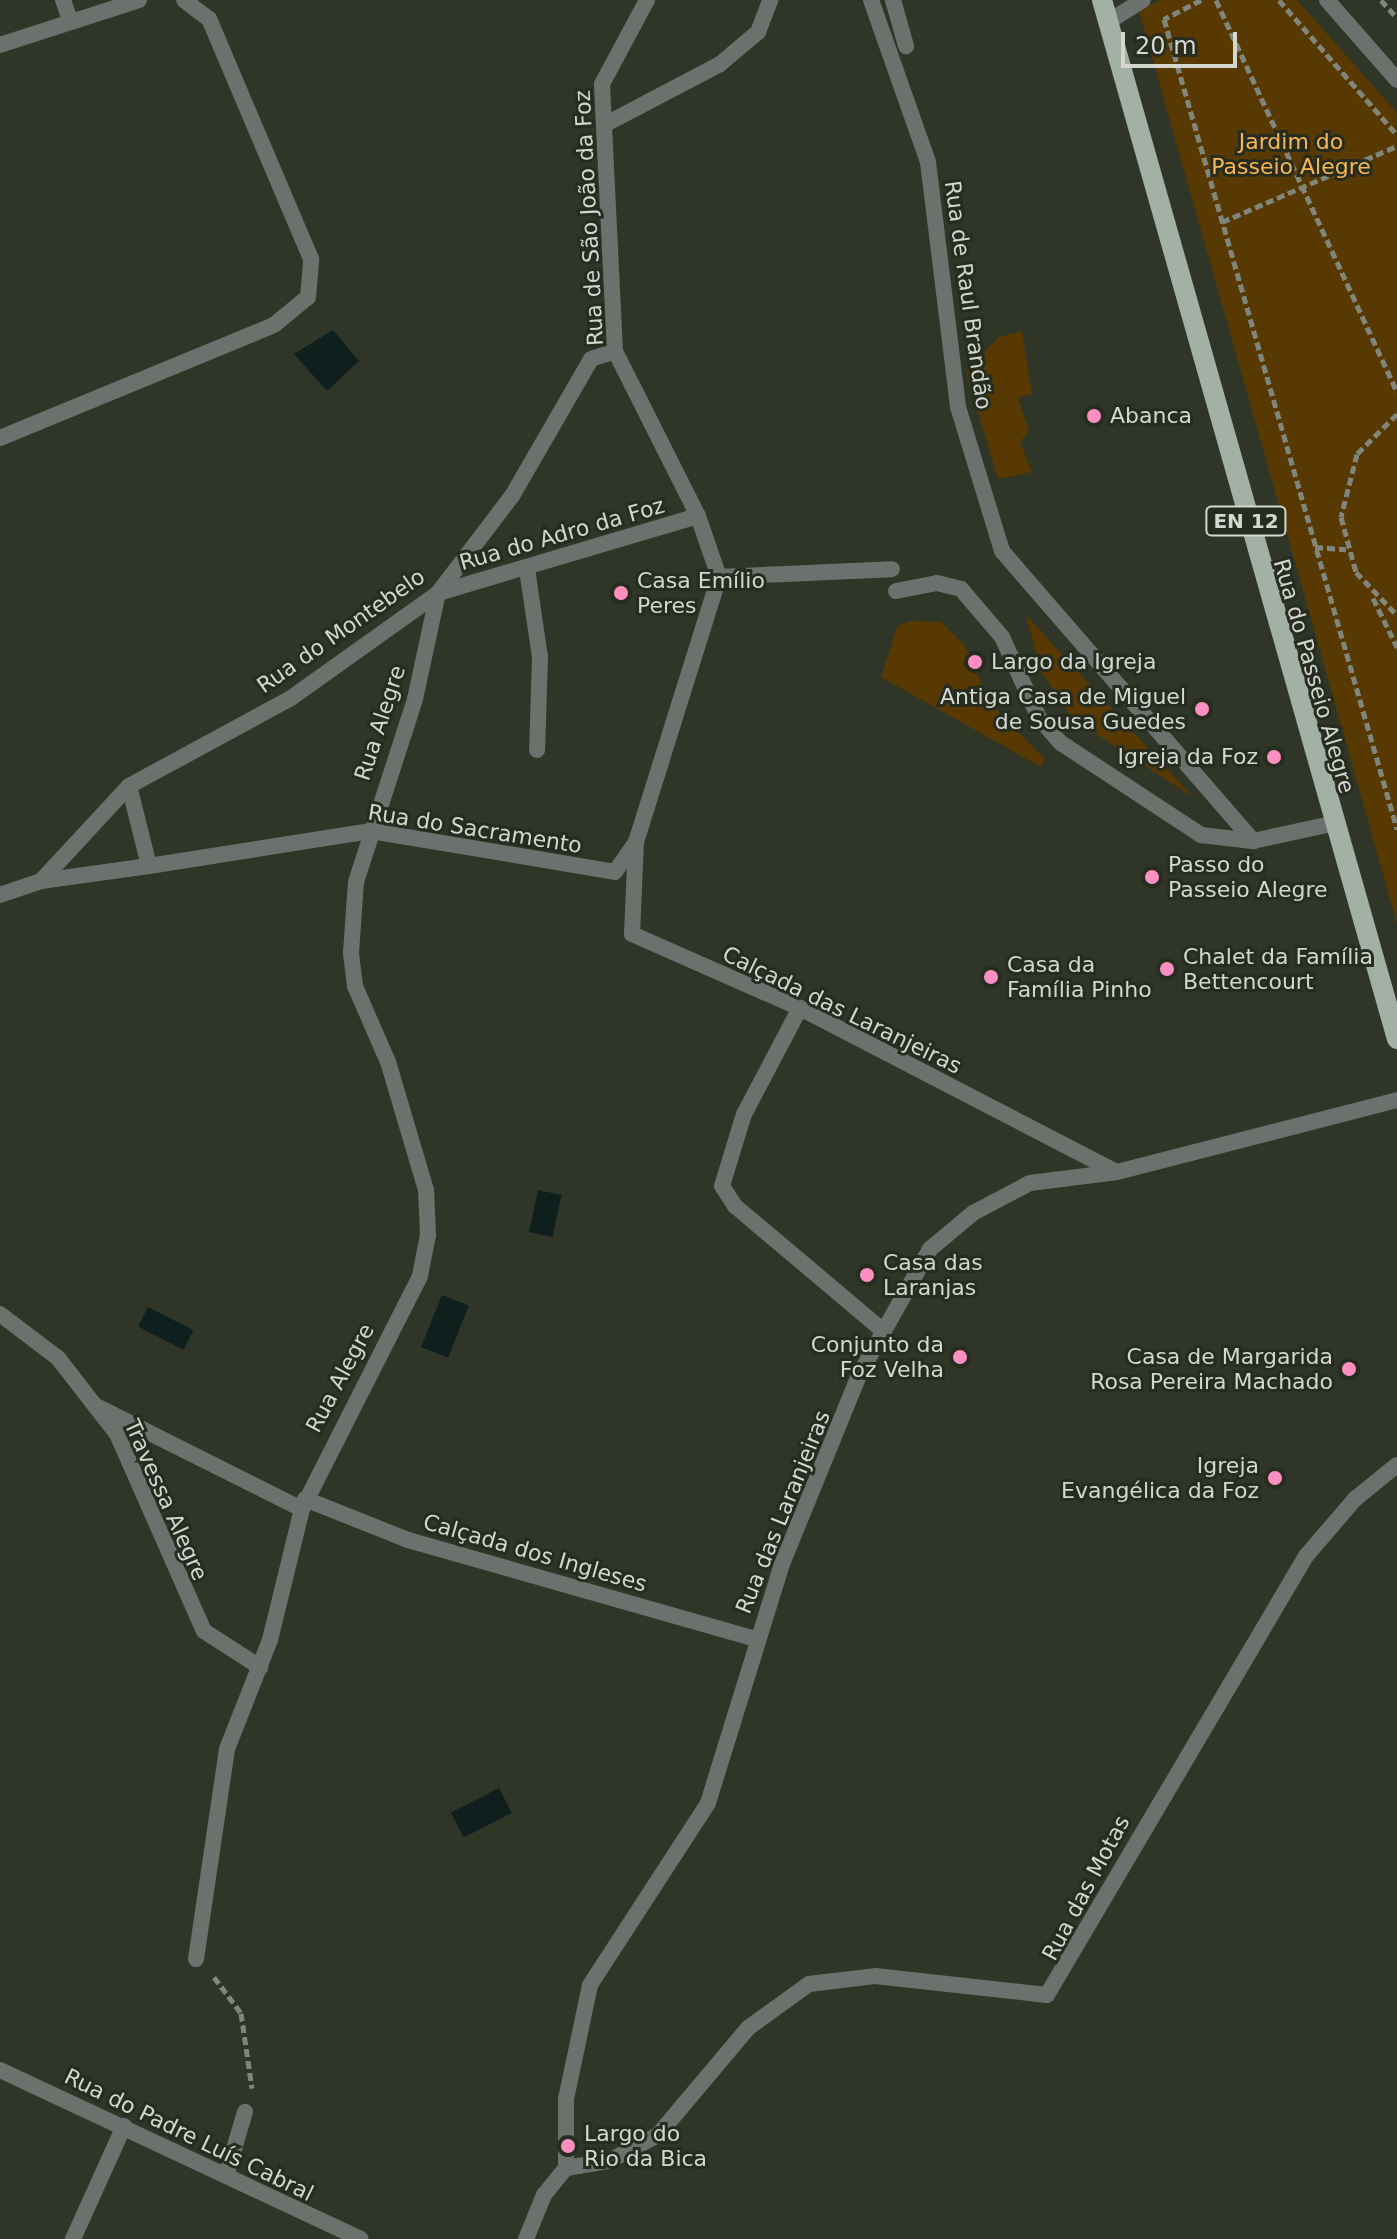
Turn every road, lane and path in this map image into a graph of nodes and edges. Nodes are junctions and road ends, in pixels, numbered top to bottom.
1 (63, 0) edge
2 (139, 0) edge
3 (184, 0) edge
4 (647, 0) edge
5 (770, 0) edge
6 (871, 0) edge
7 (893, 0) edge
8 (1102, 0) edge
9 (1143, 0) edge
10 (1201, 0) edge
11 (1216, 0) edge
12 (1279, 0) edge
13 (1327, 0) edge
14 (1381, 0) edge
15 (69, 17) junction
16 (1397, 18) edge
17 (1108, 22) junction
18 (0, 45) edge
19 (898, 48) junction
20 (1397, 80) edge
21 (604, 125) junction
22 (1397, 135) edge
23 (1397, 146) edge
24 (1303, 185) junction
25 (1222, 222) junction
26 (615, 351) junction
27 (1397, 392) edge
28 (1397, 414) edge
29 (0, 438) edge
30 (698, 516) junction
31 (1315, 547) junction
32 (1346, 549) junction
33 (527, 569) junction
34 (892, 569) dead end
35 (719, 577) junction
36 (896, 591) dead end
37 (1370, 592) junction
38 (438, 593) junction
39 (1397, 615) edge
40 (1397, 647) edge
41 (537, 750) dead end
42 (129, 786) junction
43 (1331, 824) junction
44 (1397, 829) edge
45 (371, 831) junction
46 (1253, 841) junction
47 (636, 842) junction
48 (149, 866) junction
49 (41, 881) junction
50 (0, 895) edge
51 (800, 1008) junction
52 (1397, 1039) edge
53 (1397, 1100) edge
54 (1117, 1172) junction
55 (0, 1314) edge
56 (881, 1329) junction
57 (98, 1407) junction
58 (1397, 1465) edge
59 (303, 1504) junction
60 (756, 1639) junction
61 (260, 1667) junction
62 (196, 1959) joint
63 (0, 2070) edge
64 (245, 2112) joint
65 (124, 2126) junction
66 (566, 2168) junction
67 (226, 2176) junction
68 (322, 2232) edge
69 (73, 2239) edge
70 (360, 2239) edge
71 (526, 2239) edge

1 - 15 street
2 - 15 street
3 - 29 street
4 - 21 street, Rua de São João da Foz
5 - 21 street
6 - 19 street, Rua de Raul Brandão
7 - 19 street
8 - 17 main road, Rua do Passeio Alegre / EN 12
9 - 17 street
10 - 25 path
11 - 24 path
12 - 22 path
13 - 20 street
14 - 16 path
15 - 18 street
17 - 43 main road, Rua do Passeio Alegre / EN 12
19 - 46 street, Rua de Raul Brandão
21 - 26 street, Rua de São João da Foz
23 - 24 path
24 - 25 path
24 - 27 path
25 - 31 path
26 - 30 street, Rua de São João da Foz
26 - 38 street, Rua do Montebelo
28 - 32 path
30 - 33 street, Rua do Adro da Foz
30 - 35 street, Rua de São João da Foz
31 - 32 path
31 - 44 path
32 - 37 path
33 - 38 street, Rua do Adro da Foz
33 - 41 street
34 - 35 street
35 - 47 street
36 - 46 street
37 - 39 path
37 - 40 path
38 - 42 street, Rua do Montebelo
38 - 45 street, Rua Alegre
42 - 48 street
42 - 49 street, Rua do Montebelo
43 - 46 street
43 - 52 main road, Rua do Passeio Alegre / EN 12
45 - 47 street, Rua do Sacramento
45 - 48 street, Rua do Sacramento
45 - 59 street, Rua Alegre
47 - 51 street, Calçada das Laranjeiras
48 - 49 street, Rua do Montebelo
49 - 50 street, Rua do Montebelo
51 - 54 street, Calçada das Laranjeiras
51 - 56 street
53 - 54 street, Rua das Laranjeiras
54 - 56 street, Rua das Laranjeiras
55 - 57 street, Travessa Alegre
56 - 60 street, Rua das Laranjeiras
57 - 59 street, Calçada dos Ingleses
57 - 61 street, Travessa Alegre
58 - 66 street, Rua das Motas
59 - 60 street, Calçada dos Ingleses
59 - 61 street, Rua Alegre
60 - 66 street, Rua das Laranjeiras
61 - 62 street, Rua Alegre
62 - 64 path
63 - 65 street, Rua do Padre Luís Cabral
64 - 67 street
65 - 67 street, Rua do Padre Luís Cabral
65 - 69 street
66 - 71 street
67 - 68 street, Rua do Padre Luís Cabral
68 - 70 street, Rua do Padre Luís Cabral

